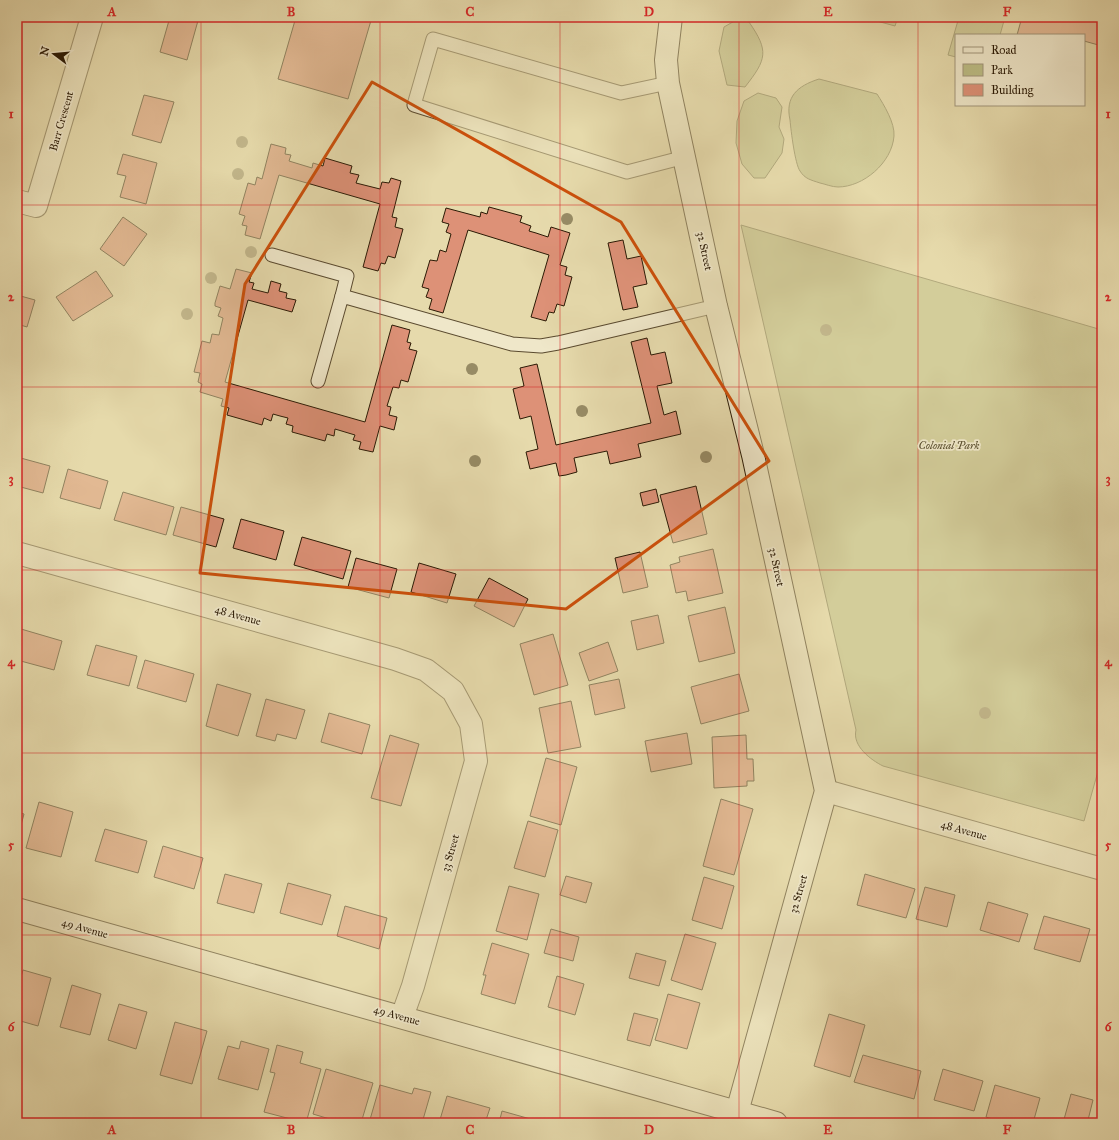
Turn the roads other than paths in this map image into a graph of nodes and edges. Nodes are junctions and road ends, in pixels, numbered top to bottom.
1 (92, 17) edge
2 (671, 17) edge
3 (668, 83) junction
4 (685, 157) junction
5 (17, 201) edge
6 (272, 255) dead end
7 (342, 296) junction
8 (716, 306) junction
9 (318, 382) dead end
10 (17, 553) edge
11 (453, 691) joint
12 (826, 791) junction
13 (1102, 869) edge
14 (17, 909) edge
15 (402, 1016) junction
16 (735, 1117) edge
17 (776, 1123) edge

1 - 5 street, Barr Crescent
2 - 3 street, 32 Street
3 - 4 street, 32 Street
3 - 4 lane
4 - 8 street, 32 Street
6 - 7 lane
7 - 8 lane
7 - 9 lane
8 - 12 street, 32 Street
10 - 11 street, 48 Avenue
11 - 15 street, 33 Street
12 - 13 street, 48 Avenue
12 - 16 street, 32 Street
14 - 15 street, 49 Avenue
15 - 16 street, 49 Avenue
16 - 17 street, 49 Avenue

